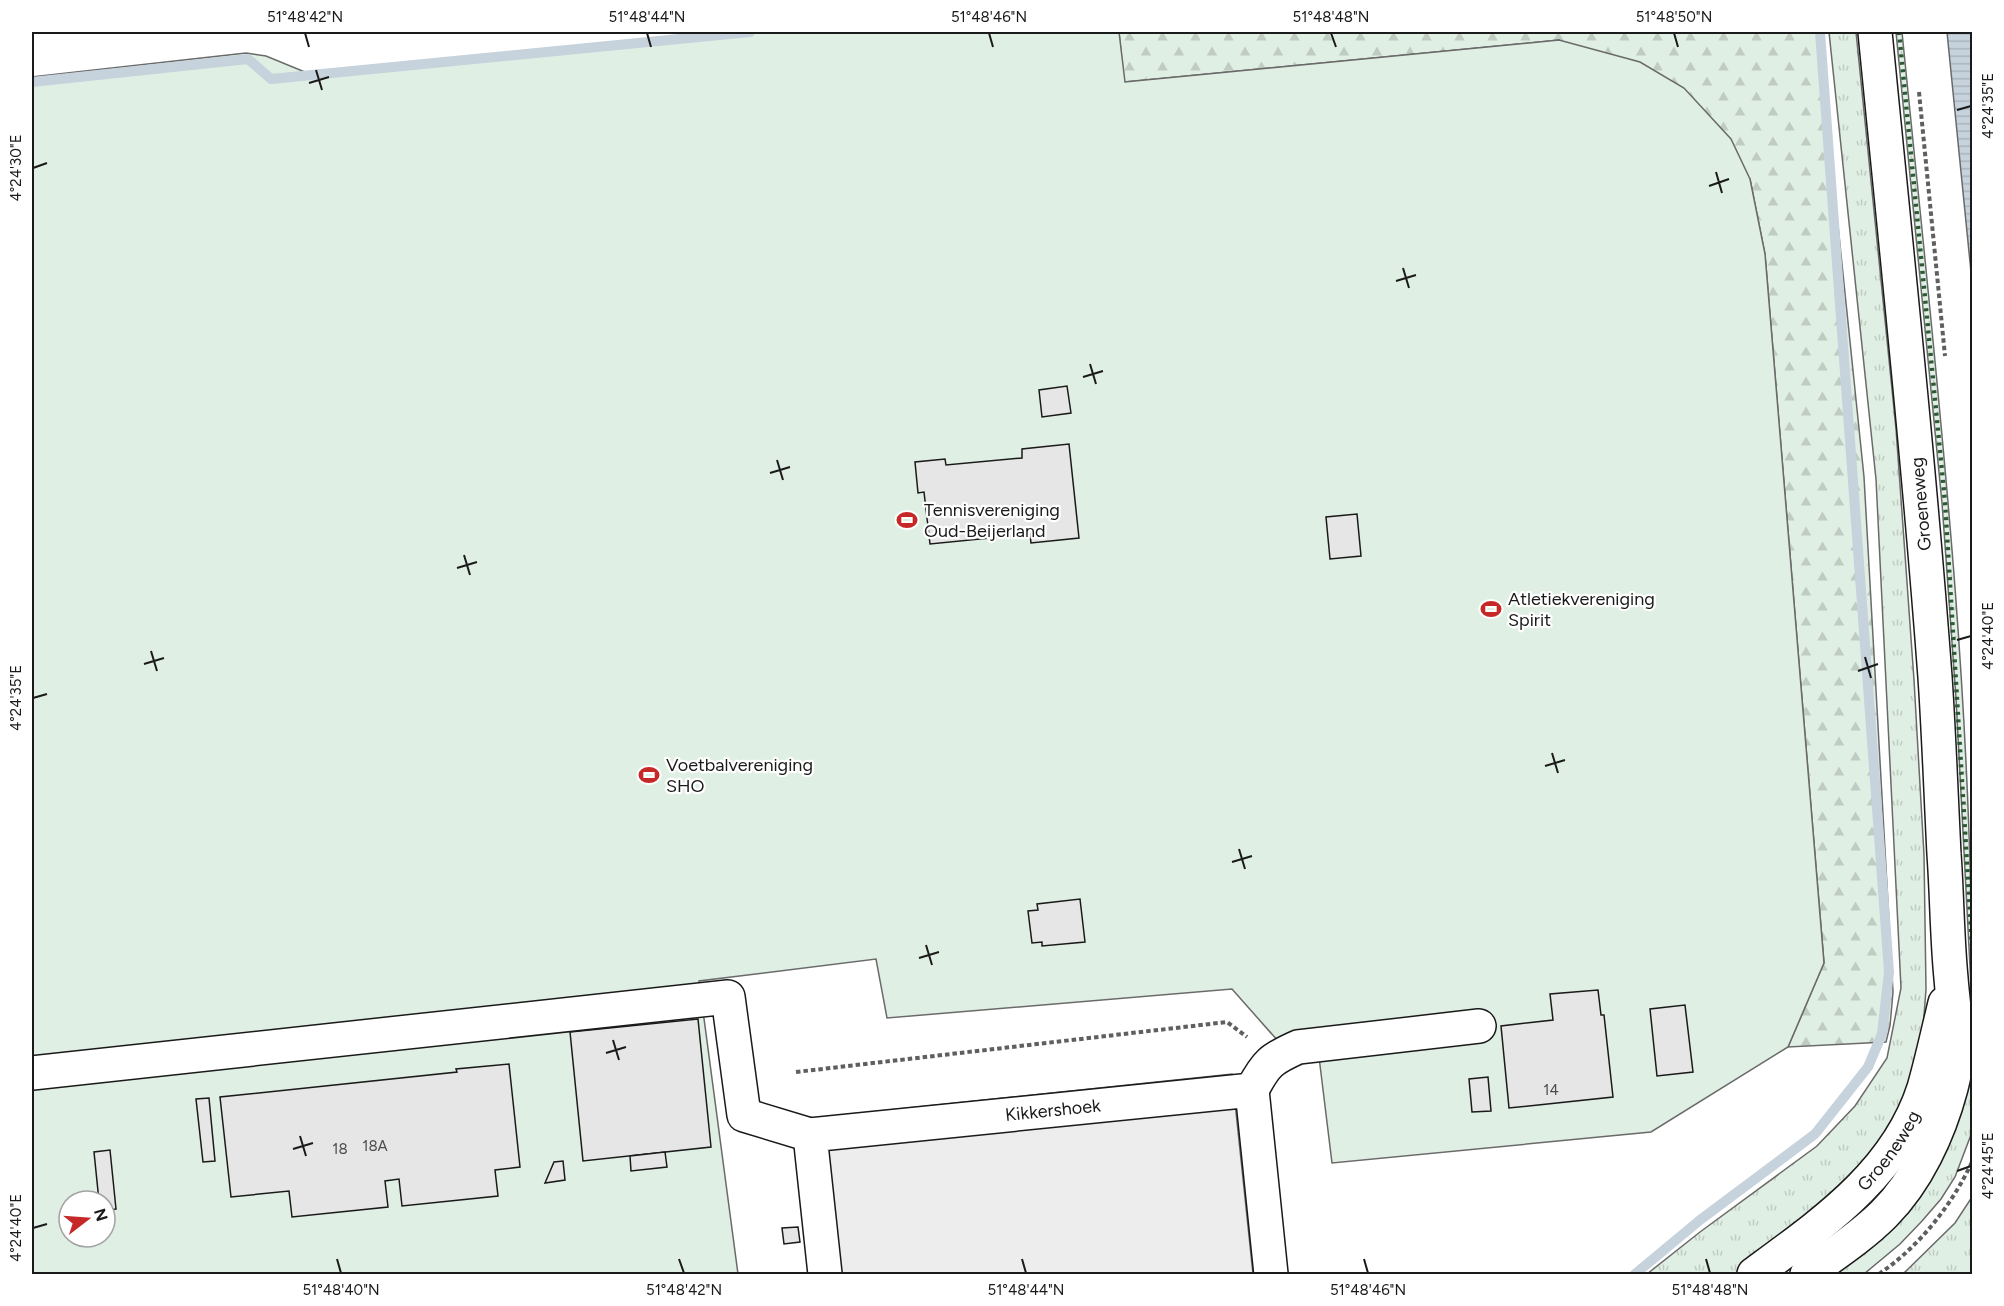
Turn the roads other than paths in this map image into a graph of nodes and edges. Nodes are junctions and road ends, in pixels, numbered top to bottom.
1 (1875, 32) edge
2 (1951, 978) junction
3 (1479, 1026) dead end
4 (32, 1073) edge
5 (1252, 1090) junction
6 (810, 1135) junction
7 (825, 1275) edge
8 (1271, 1275) edge
9 (1754, 1275) edge
10 (1807, 1275) edge

1 - 2 main road, Groeneweg
2 - 9 main road, Groeneweg
2 - 10 main road, Groeneweg
3 - 5 main road
4 - 6 main road
5 - 6 main road, Kikkershoek
5 - 8 main road
6 - 7 main road

